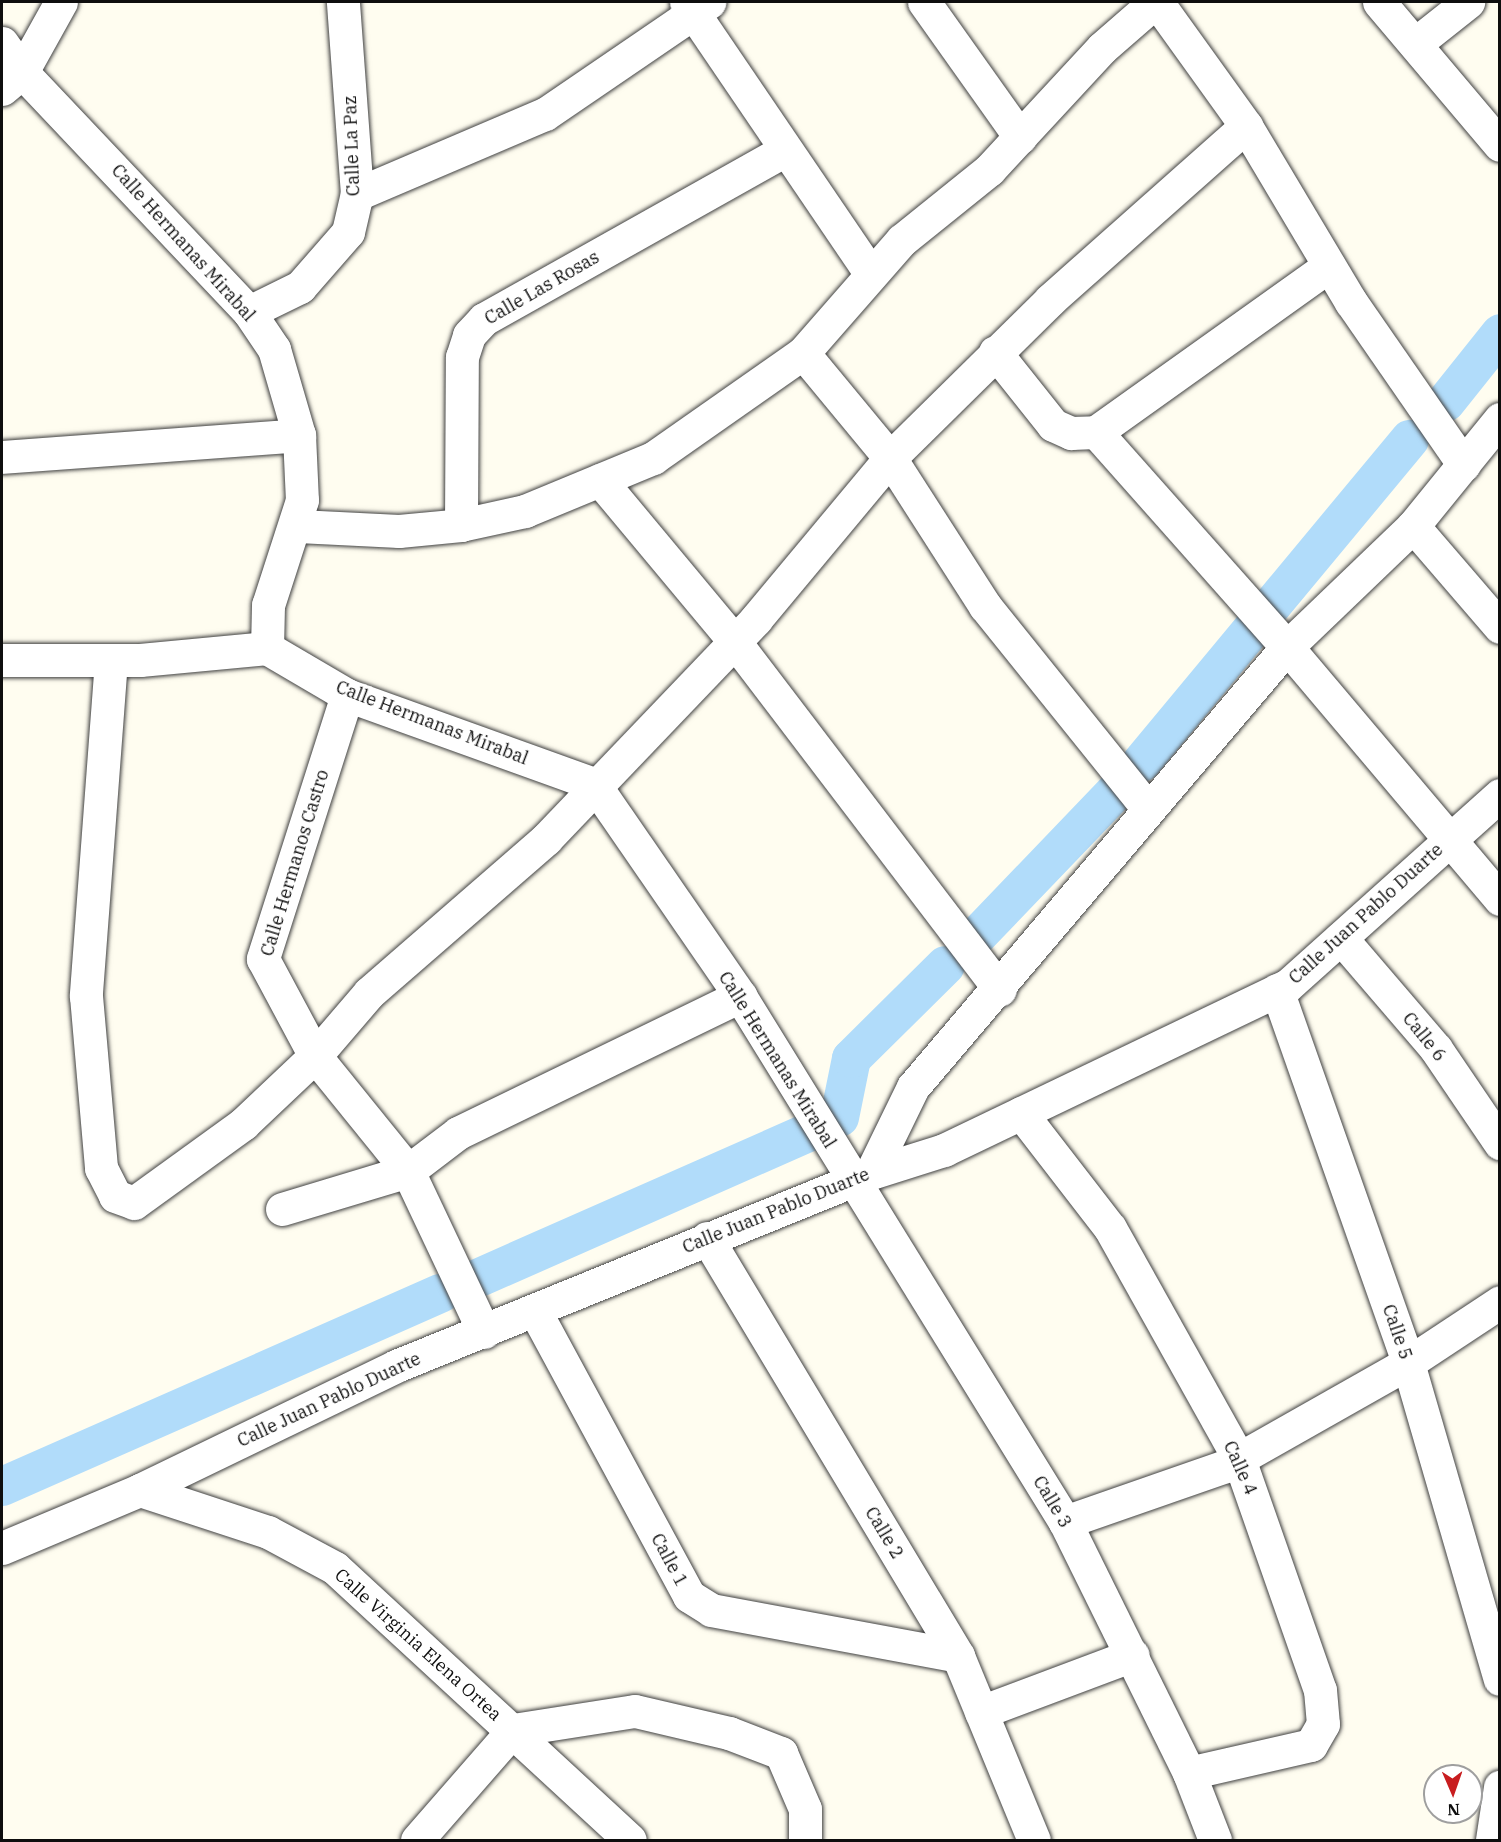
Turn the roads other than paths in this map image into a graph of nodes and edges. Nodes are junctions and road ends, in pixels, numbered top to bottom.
1 (61, 2) edge
2 (343, 2) edge
3 (924, 2) edge
4 (1156, 2) edge
5 (1379, 2) edge
6 (1468, 2) edge
7 (696, 7) edge
8 (2, 43) edge
9 (1415, 44) junction
10 (12, 80) edge
11 (1246, 126) junction
12 (1020, 137) junction
13 (1500, 145) edge
14 (785, 150) junction
15 (357, 194) junction
16 (1329, 266) junction
17 (871, 274) junction
18 (249, 312) junction
19 (995, 352) junction
20 (803, 353) junction
21 (1500, 419) edge
22 (1096, 432) junction
23 (299, 435) junction
24 (2, 457) edge
25 (890, 458) junction
26 (1464, 465) junction
27 (600, 480) junction
28 (461, 525) junction
29 (298, 526) junction
30 (1413, 526) junction
31 (1500, 627) edge
32 (735, 642) junction
33 (1287, 647) junction
34 (267, 648) junction
35 (2, 660) edge
36 (111, 660) junction
37 (347, 695) junction
38 (594, 784) junction
39 (1500, 795) edge
40 (1148, 809) junction
41 (1448, 841) junction
42 (1500, 899) edge
43 (1341, 938) junction
44 (1000, 990) junction
45 (1277, 990) junction
46 (740, 996) junction
47 (315, 1056) junction
48 (1021, 1113) junction
49 (1500, 1143) edge
50 (408, 1171) junction
51 (862, 1178) junction
52 (282, 1209) dead end
53 (707, 1238) junction
54 (1500, 1302) edge
55 (535, 1311) junction
56 (484, 1332) junction
57 (1408, 1364) junction
58 (1239, 1459) junction
59 (140, 1490) junction
60 (1065, 1521) junction
61 (2, 1548) edge
62 (1132, 1655) junction
63 (958, 1656) junction
64 (1500, 1679) edge
65 (981, 1712) junction
66 (513, 1730) junction
67 (1190, 1773) junction
68 (1500, 1787) edge
69 (417, 1840) edge
70 (630, 1840) edge
71 (805, 1840) edge
72 (1034, 1840) edge
73 (1215, 1840) edge
74 (1492, 1840) edge

1 - 10 street
2 - 15 street, Calle La Paz
3 - 12 street
4 - 11 street
4 - 12 street
5 - 9 street
6 - 9 street
7 - 14 street
7 - 15 street
8 - 10 street, Calle Hermanas Mirabal
9 - 13 street
10 - 18 street, Calle Hermanas Mirabal
11 - 16 street
11 - 19 street
12 - 17 street
14 - 17 street
14 - 28 street, Calle Las Rosas
15 - 18 street, Calle La Paz
16 - 22 street
16 - 26 street
17 - 20 street
18 - 23 street, Calle Hermanas Mirabal
19 - 22 street
19 - 25 street
20 - 25 street
20 - 27 street
21 - 26 street
22 - 33 street
23 - 24 street
23 - 29 street, Calle Hermanas Mirabal
25 - 32 street
25 - 40 street
26 - 30 street
27 - 28 street
27 - 32 street
28 - 29 street
29 - 34 street, Calle Hermanas Mirabal
30 - 31 street
30 - 33 street
32 - 38 street
32 - 44 street
33 - 40 street
33 - 41 street
34 - 36 street
34 - 37 street, Calle Hermanas Mirabal
35 - 36 street
36 - 47 street
37 - 38 street, Calle Hermanas Mirabal
37 - 47 street, Calle Hermanos Castro
38 - 46 street, Calle Hermanas Mirabal
38 - 47 street
39 - 41 street, Calle Juan Pablo Duarte
40 - 44 street
41 - 42 street
41 - 43 street, Calle Juan Pablo Duarte
43 - 45 street, Calle Juan Pablo Duarte
43 - 49 street, Calle 6
44 - 51 street
45 - 48 street, Calle Juan Pablo Duarte
45 - 57 street, Calle 5
46 - 50 street
46 - 51 street, Calle Hermanas Mirabal
47 - 50 street, Calle Hermanos Castro
48 - 51 street, Calle Juan Pablo Duarte
48 - 58 street, Calle 4
50 - 52 street
50 - 56 street, Calle Hermanos Castro
51 - 53 street, Calle Juan Pablo Duarte
51 - 60 street, Calle 3
53 - 55 street, Calle Juan Pablo Duarte
53 - 63 street, Calle 2
54 - 57 street
55 - 56 street, Calle Juan Pablo Duarte
55 - 63 street, Calle 1
56 - 59 street, Calle Juan Pablo Duarte
57 - 58 street
57 - 64 street, Calle 5
58 - 60 street
58 - 67 street, Calle 4
59 - 61 street, Calle Juan Pablo Duarte
59 - 66 street, Calle Virginia Elena Ortea
60 - 62 street, Calle 3
62 - 65 street
62 - 67 street, Calle 3
63 - 65 street, Calle 2
65 - 72 street, Calle 2
66 - 69 street
66 - 70 street, Calle Virginia Elena Ortea
66 - 71 street
67 - 73 street, Calle 3
68 - 74 street

